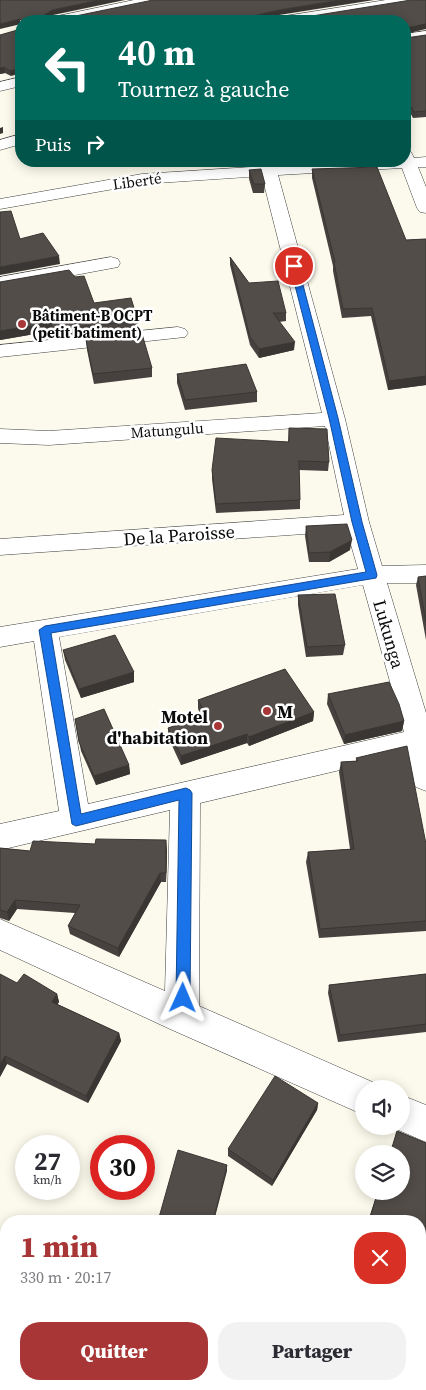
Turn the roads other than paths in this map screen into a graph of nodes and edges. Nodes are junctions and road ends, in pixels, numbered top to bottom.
1 (152, 0) edge
2 (410, 0) edge
3 (112, 8) junction
4 (80, 15) edge
5 (119, 15) edge
6 (316, 15) edge
7 (426, 35) edge
8 (411, 37) edge
9 (15, 83) edge
10 (0, 87) edge
11 (15, 141) edge
12 (0, 145) edge
13 (411, 160) edge
14 (426, 162) edge
15 (142, 167) edge
16 (280, 167) edge
17 (410, 167) edge
18 (142, 179) junction
19 (0, 204) edge
20 (426, 208) edge
21 (111, 263) dead end
22 (0, 283) edge
23 (178, 332) dead end
24 (0, 351) edge
25 (334, 418) junction
26 (0, 436) edge
27 (357, 522) junction
28 (0, 548) edge
29 (426, 574) edge
30 (372, 575) junction
31 (45, 630) junction
32 (0, 637) edge
33 (420, 740) junction
34 (426, 779) edge
35 (186, 793) junction
36 (76, 820) junction
37 (0, 837) edge
38 (0, 934) edge
39 (182, 1017) junction
40 (355, 1093) edge
41 (410, 1117) edge
42 (426, 1124) edge

1 - 3 street
2 - 6 street
3 - 4 street
3 - 5 street
7 - 8 street
9 - 10 street
11 - 12 street
13 - 14 street, Liberté
15 - 18 street
16 - 18 street, Liberté
16 - 25 street, Lukunga
17 - 20 street
18 - 19 street, Liberté
21 - 22 street
23 - 24 street
25 - 26 street, Matungulu
25 - 27 street, Lukunga
27 - 28 street, De la Paroisse
27 - 30 street, Lukunga
29 - 30 street
30 - 31 street
30 - 33 street, Lukunga
31 - 32 street
31 - 36 street
33 - 34 street, Lukunga
33 - 35 street
35 - 36 street
35 - 39 street
36 - 37 street
38 - 39 street
39 - 40 street
41 - 42 street

